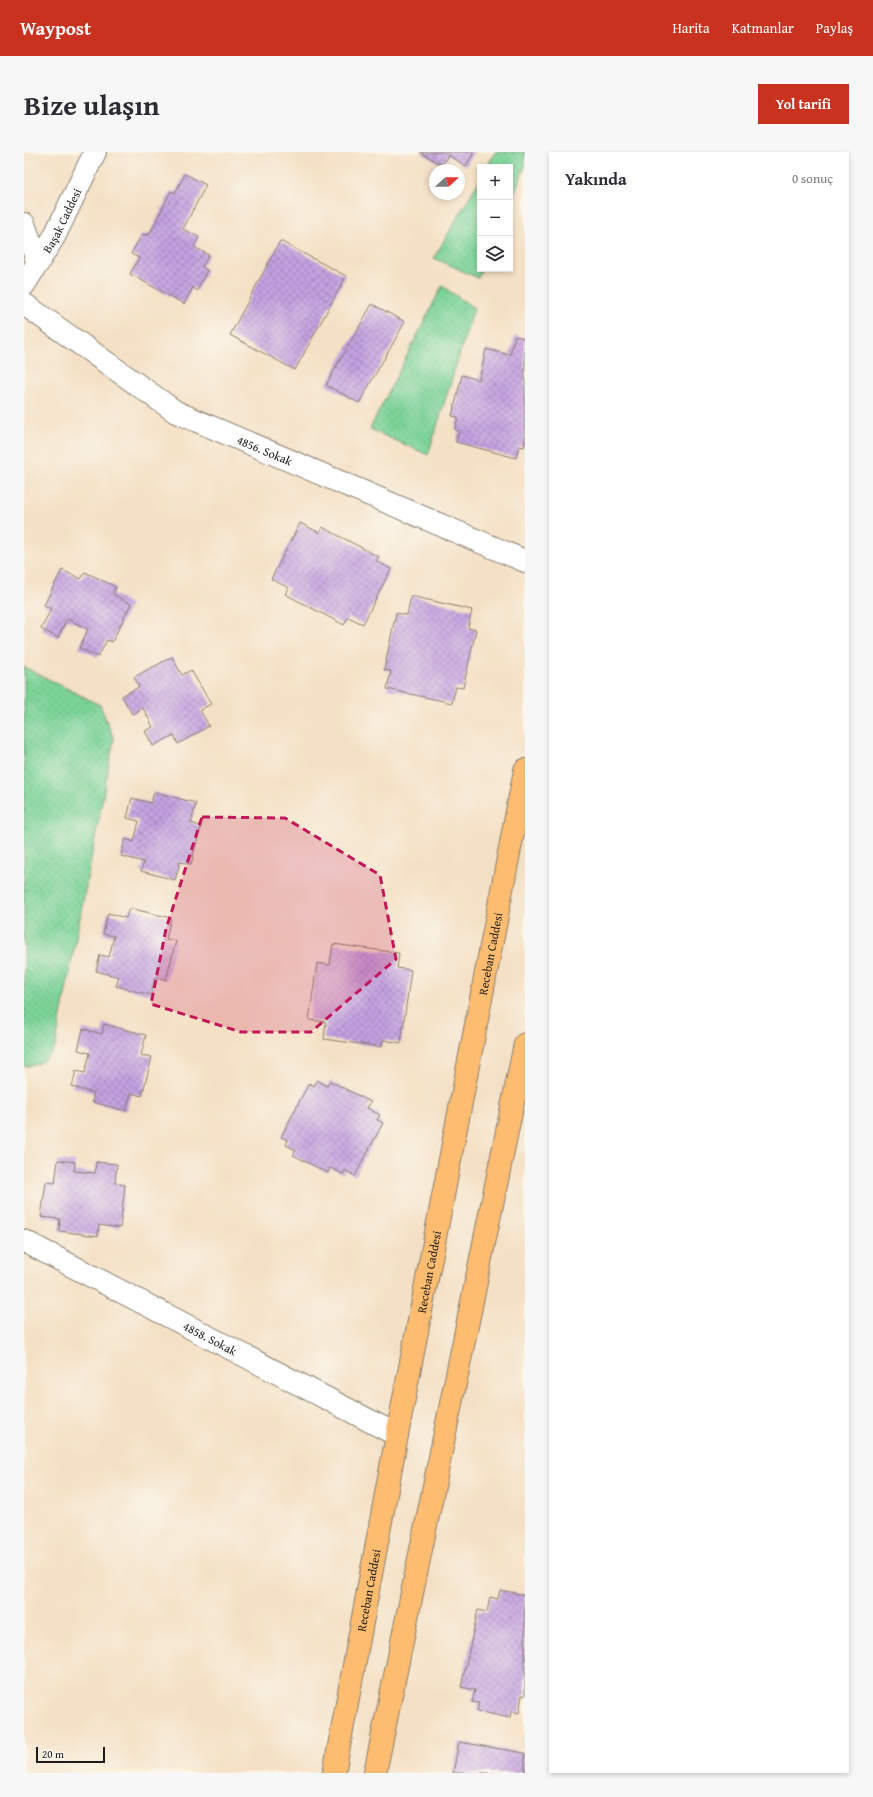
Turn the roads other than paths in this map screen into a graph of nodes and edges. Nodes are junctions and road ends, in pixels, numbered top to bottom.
1 (95, 152) edge
2 (24, 224) edge
3 (38, 263) junction
4 (24, 285) edge
5 (24, 304) edge
6 (525, 561) edge
7 (525, 770) edge
8 (525, 1044) edge
9 (24, 1241) edge
10 (397, 1435) junction
11 (334, 1773) edge
12 (375, 1773) edge

1 - 3 street, Başak Caddesi
2 - 3 street
3 - 4 street, Başak Caddesi
5 - 6 street, 4856. Sokak
7 - 10 highway, Receban Caddesi
8 - 12 highway
9 - 10 street, 4858. Sokak
10 - 11 highway, Receban Caddesi

